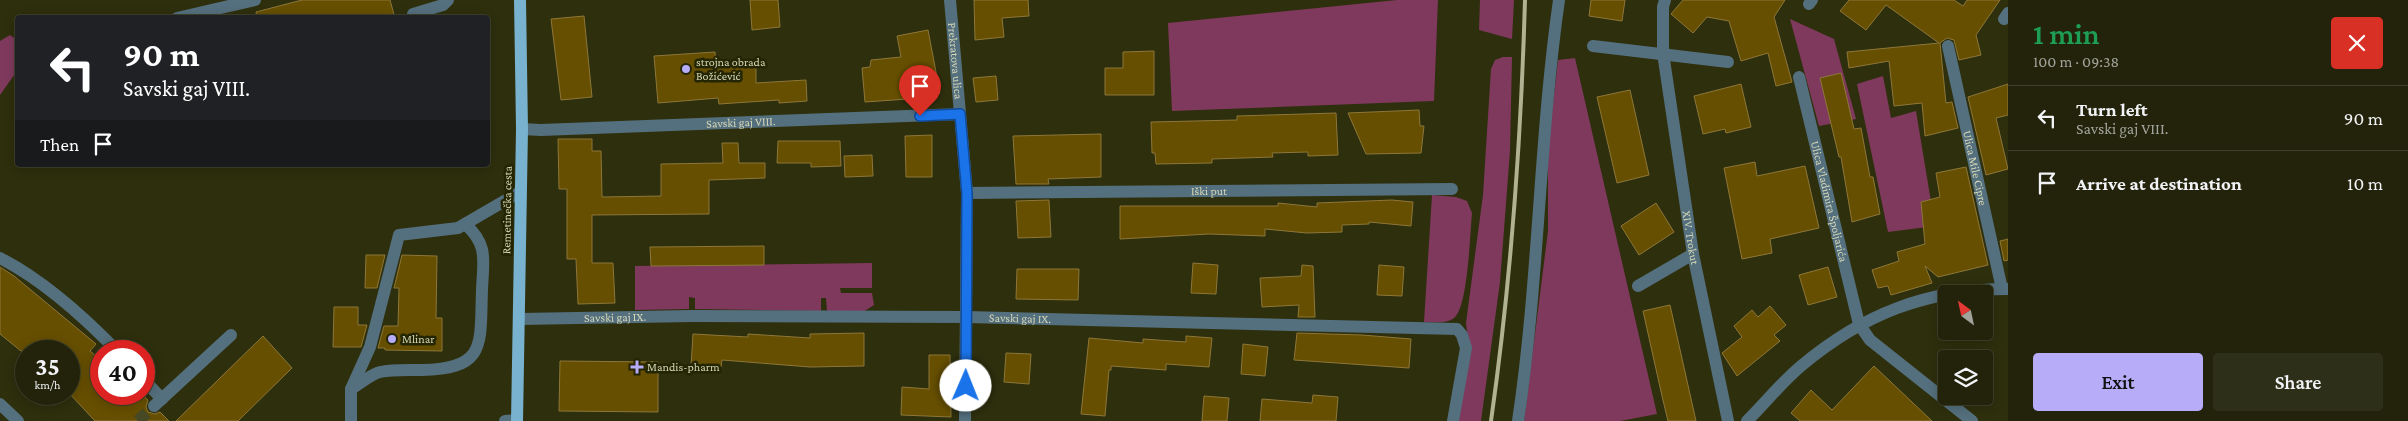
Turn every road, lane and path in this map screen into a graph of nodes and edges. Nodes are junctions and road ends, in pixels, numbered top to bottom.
1 (255, 0) edge
2 (448, 0) edge
3 (520, 0) edge
4 (950, 0) edge
5 (1559, 0) edge
6 (1665, 0) edge
7 (413, 14) dead end
8 (190, 15) edge
9 (1593, 46) dead end
10 (1948, 46) dead end
11 (1663, 53) junction
12 (1728, 62) dead end
13 (1799, 77) dead end
14 (960, 114) junction
15 (522, 129) junction
16 (1452, 188) dead end
17 (520, 192) junction
18 (967, 193) junction
19 (465, 224) junction
20 (1693, 254) junction
21 (0, 258) edge
22 (1638, 286) dead end
23 (2005, 289) edge
24 (967, 317) junction
25 (520, 319) junction
26 (1859, 324) junction
27 (231, 335) dead end
28 (106, 340) edge
29 (351, 389) junction
30 (155, 398) tunnel mouth
31 (0, 404) edge
32 (18, 421) edge
33 (351, 421) edge
34 (513, 421) edge
35 (966, 421) edge
36 (1453, 421) edge
37 (1518, 421) edge
38 (1728, 421) edge
39 (1747, 421) edge
40 (1972, 421) edge

1 - 8 street
2 - 7 street
3 - 15 main road, Remetinečka cesta
4 - 14 street, Prekratova ulica
5 - 37 street
6 - 11 street, XIV. Trokut
9 - 11 street
10 - 23 street, Ulica Mile Cipre
11 - 12 street
11 - 20 street, XIV. Trokut
13 - 26 street, Ulica Vladimira Špoljarića
14 - 15 street, Savski gaj VIII.
14 - 18 street, Prekratova ulica
15 - 17 main road, Remetinečka cesta
16 - 18 street, Iški put
17 - 19 street
17 - 25 main road, Remetinečka cesta
18 - 24 street, Prekratova ulica
19 - 29 street
19 - 29 street
20 - 22 street
20 - 38 street, XIV. Trokut
21 - 28 street
23 - 26 street
24 - 25 street, Savski gaj IX.
24 - 35 street, Prekratova ulica
24 - 36 street, Savski gaj IX.
25 - 34 main road, Remetinečka cesta
26 - 39 street
26 - 40 street
27 - 30 street
29 - 33 street
31 - 32 street

